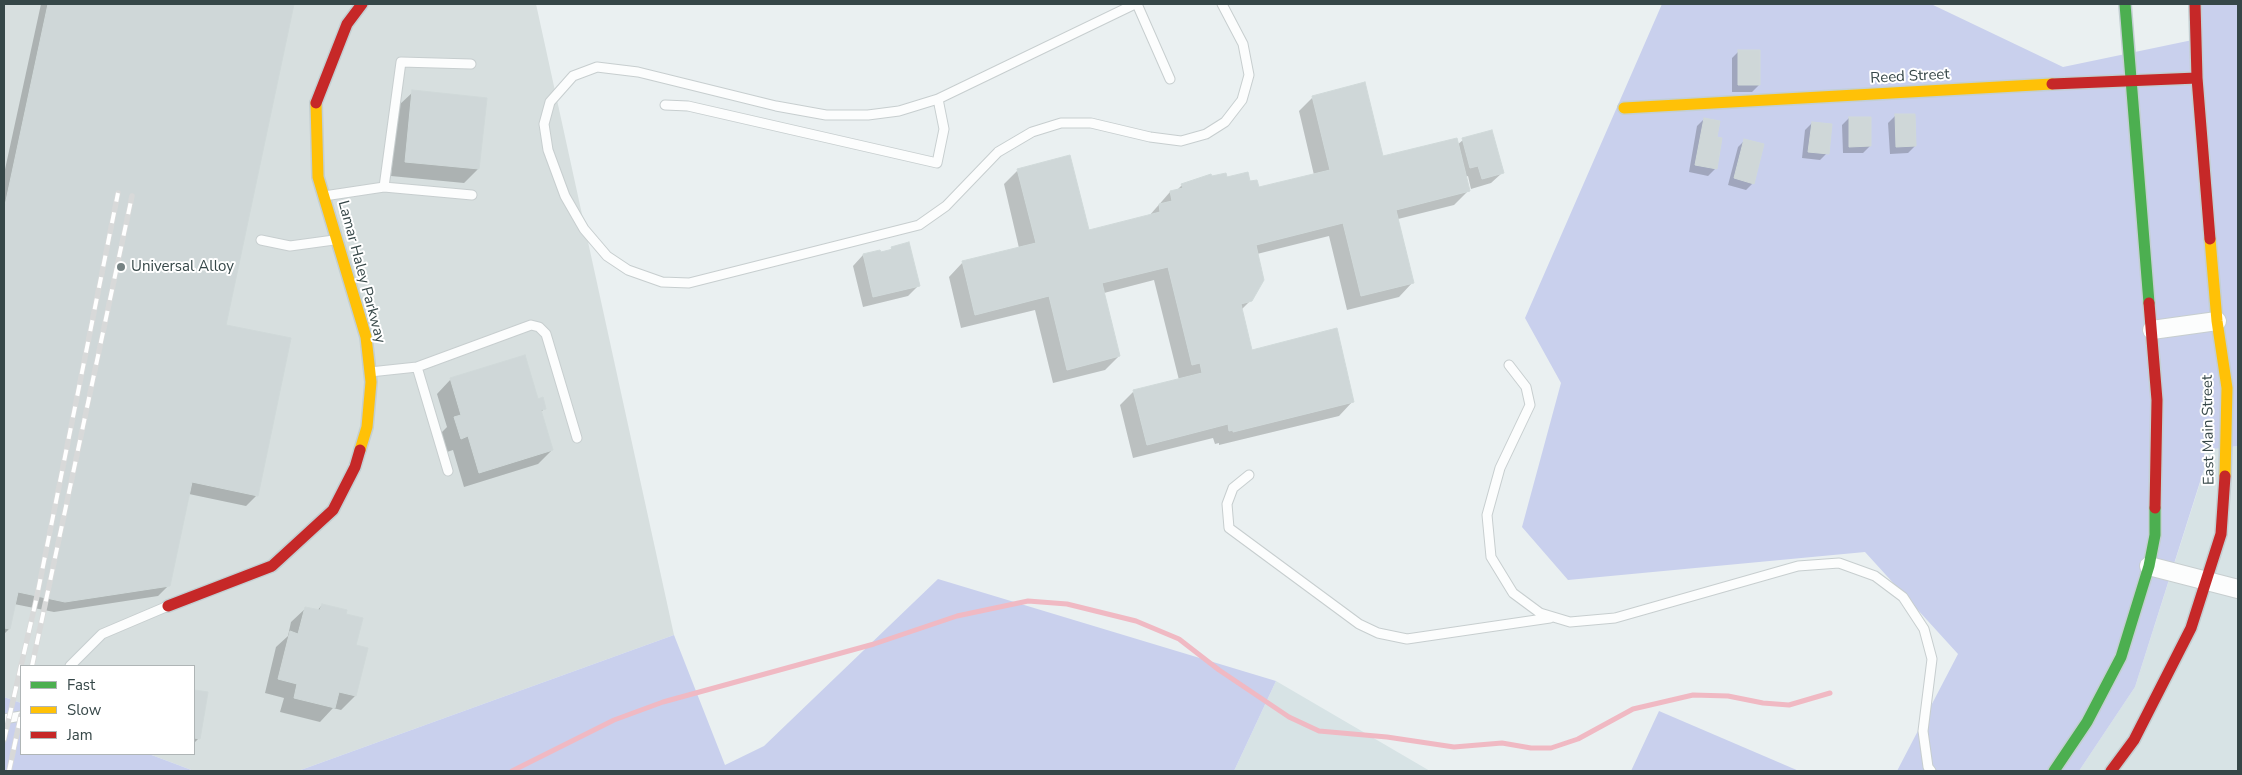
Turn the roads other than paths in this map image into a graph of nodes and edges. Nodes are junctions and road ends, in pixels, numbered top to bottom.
1 (362, 4) edge
2 (1136, 4) edge
3 (1222, 4) edge
4 (2125, 4) edge
5 (2195, 4) edge
6 (471, 64) dead end
7 (2197, 78) junction
8 (1170, 79) dead end
9 (2132, 80) junction
10 (938, 99) junction
11 (665, 105) dead end
12 (1624, 108) dead end
13 (384, 187) junction
14 (472, 195) dead end
15 (324, 196) junction
16 (337, 239) junction
17 (261, 240) dead end
18 (2218, 321) junction
19 (2152, 330) junction
20 (1509, 365) dead end
21 (417, 367) junction
22 (370, 372) junction
23 (576, 438) dead end
24 (448, 471) dead end
25 (1249, 475) dead end
26 (2149, 566) junction
27 (2206, 581) junction
28 (2238, 589) edge
29 (168, 606) joint
30 (1554, 618) junction
31 (71, 665) edge
32 (20, 716) edge
33 (4, 719) edge
34 (1931, 771) edge
35 (2054, 771) edge
36 (2111, 771) edge

1 - 15 main road, Lamar Haley Parkway
2 - 8 lane
2 - 10 lane
3 - 10 lane
4 - 9 main road
5 - 7 main road, East Main Street
6 - 13 lane
7 - 9 main road, Reed Street
7 - 18 main road, East Main Street
9 - 12 main road, Reed Street
9 - 19 main road
10 - 11 lane
13 - 14 lane
13 - 15 lane
15 - 16 main road, Lamar Haley Parkway
16 - 17 lane
16 - 22 main road, Lamar Haley Parkway
18 - 19 street
18 - 27 main road, East Main Street
19 - 26 main road
20 - 30 lane
21 - 22 lane
21 - 23 lane
21 - 24 lane
22 - 29 main road, Lamar Haley Parkway
25 - 30 lane
26 - 27 street
26 - 35 main road
27 - 28 street
27 - 36 main road, East Main Street
29 - 31 lane
30 - 34 lane
32 - 33 lane

